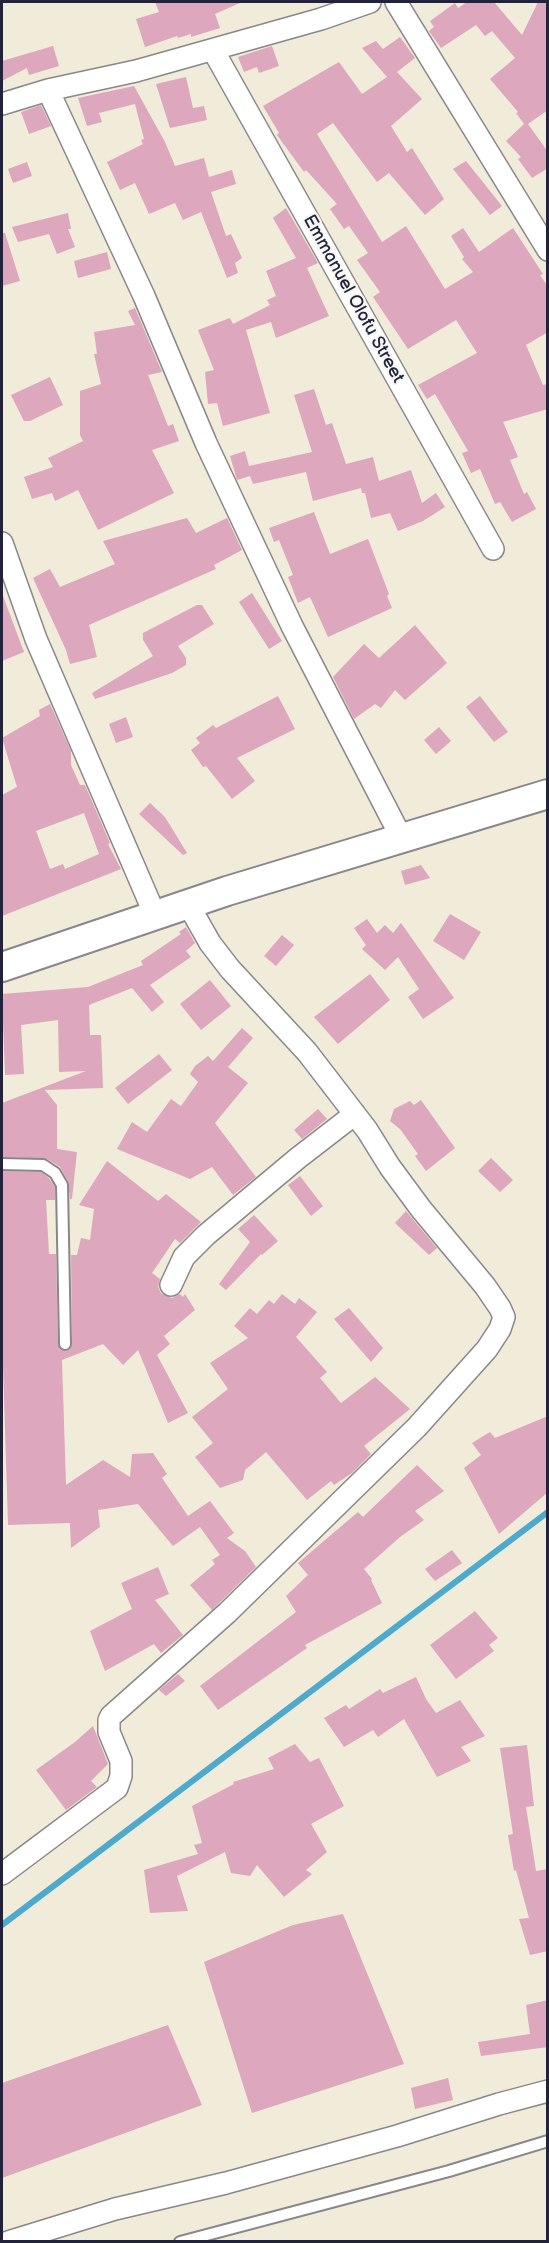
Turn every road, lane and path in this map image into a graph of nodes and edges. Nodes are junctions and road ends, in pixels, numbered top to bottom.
1 (370, 2) edge
2 (396, 2) edge
3 (213, 50) junction
4 (48, 90) junction
5 (2, 105) edge
6 (548, 250) edge
7 (2, 543) edge
8 (492, 549) dead end
9 (548, 794) edge
10 (401, 837) junction
11 (188, 904) junction
12 (155, 915) junction
13 (2, 967) edge
14 (355, 1114) junction
15 (2, 1164) edge
16 (171, 1286) dead end
17 (65, 1344) dead end
18 (2, 1874) edge
19 (548, 2091) edge
20 (548, 2141) edge
21 (8, 2241) edge
22 (180, 2241) edge

1 - 3 street
2 - 6 street
3 - 4 street
3 - 8 street, Emmanuel Olofu Street
4 - 5 street
4 - 10 street
7 - 12 street
9 - 10 street
10 - 11 street
11 - 12 street
11 - 14 street
12 - 13 street
14 - 16 street
14 - 18 street
15 - 17 lane
19 - 21 street
20 - 22 lane

